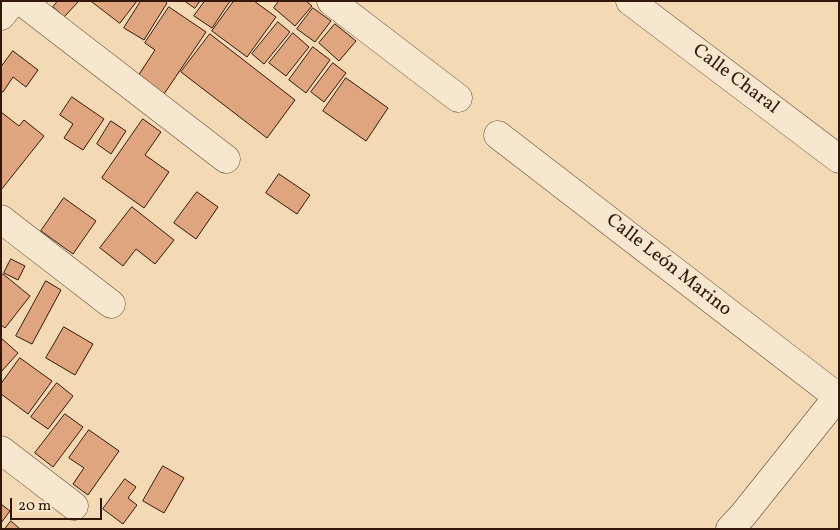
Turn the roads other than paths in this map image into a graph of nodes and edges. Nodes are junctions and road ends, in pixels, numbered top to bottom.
1 (13, 1) edge
2 (21, 1) edge
3 (331, 1) edge
4 (630, 1) edge
5 (1, 16) edge
6 (458, 98) dead end
7 (498, 135) dead end
8 (226, 158) dead end
9 (839, 159) edge
10 (1, 220) edge
11 (112, 304) dead end
12 (838, 396) edge
13 (1, 450) edge
14 (74, 506) dead end
15 (730, 529) edge

1 - 5 street
2 - 8 street
3 - 6 street
4 - 9 street, Calle Charal
7 - 12 street, Calle León Marino
10 - 11 street
12 - 15 street
13 - 14 street

